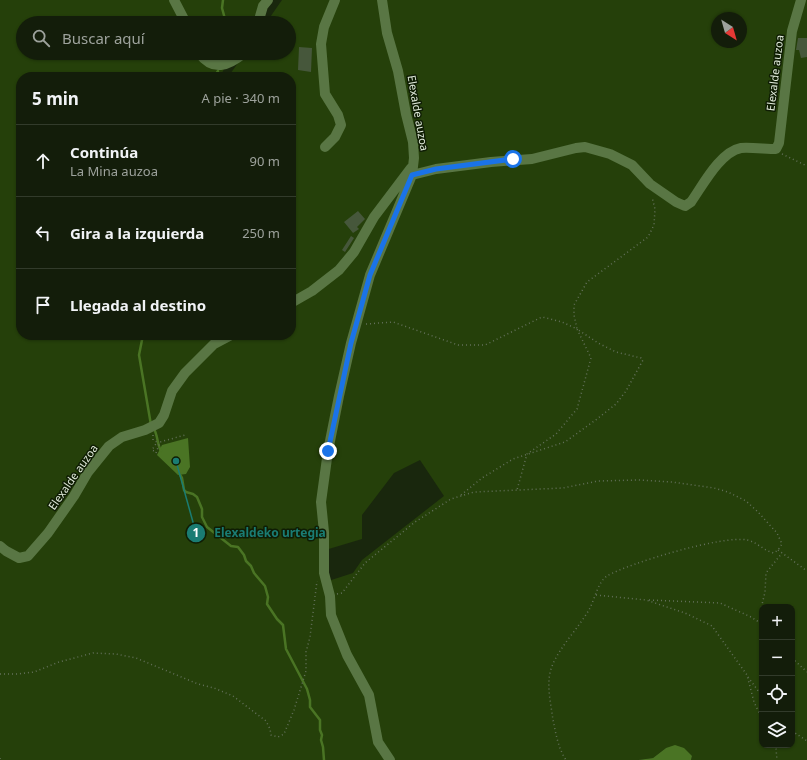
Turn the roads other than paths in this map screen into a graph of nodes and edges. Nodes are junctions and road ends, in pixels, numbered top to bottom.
1 (174, 0) edge
2 (268, 0) edge
3 (336, 0) edge
4 (382, 0) edge
5 (801, 0) edge
6 (182, 16) edge
7 (260, 16) edge
8 (204, 60) edge
9 (235, 60) edge
10 (325, 147) dead end
11 (412, 170) junction
12 (296, 300) edge
13 (222, 340) edge
14 (0, 546) edge
15 (390, 760) edge

1 - 6 street
2 - 7 street
3 - 10 street
4 - 11 street, Elexalde auzoa
5 - 11 street, Elexalde auzoa
8 - 9 street
11 - 12 street, Elexalde auzoa
11 - 15 street
13 - 14 street, Elexalde auzoa

